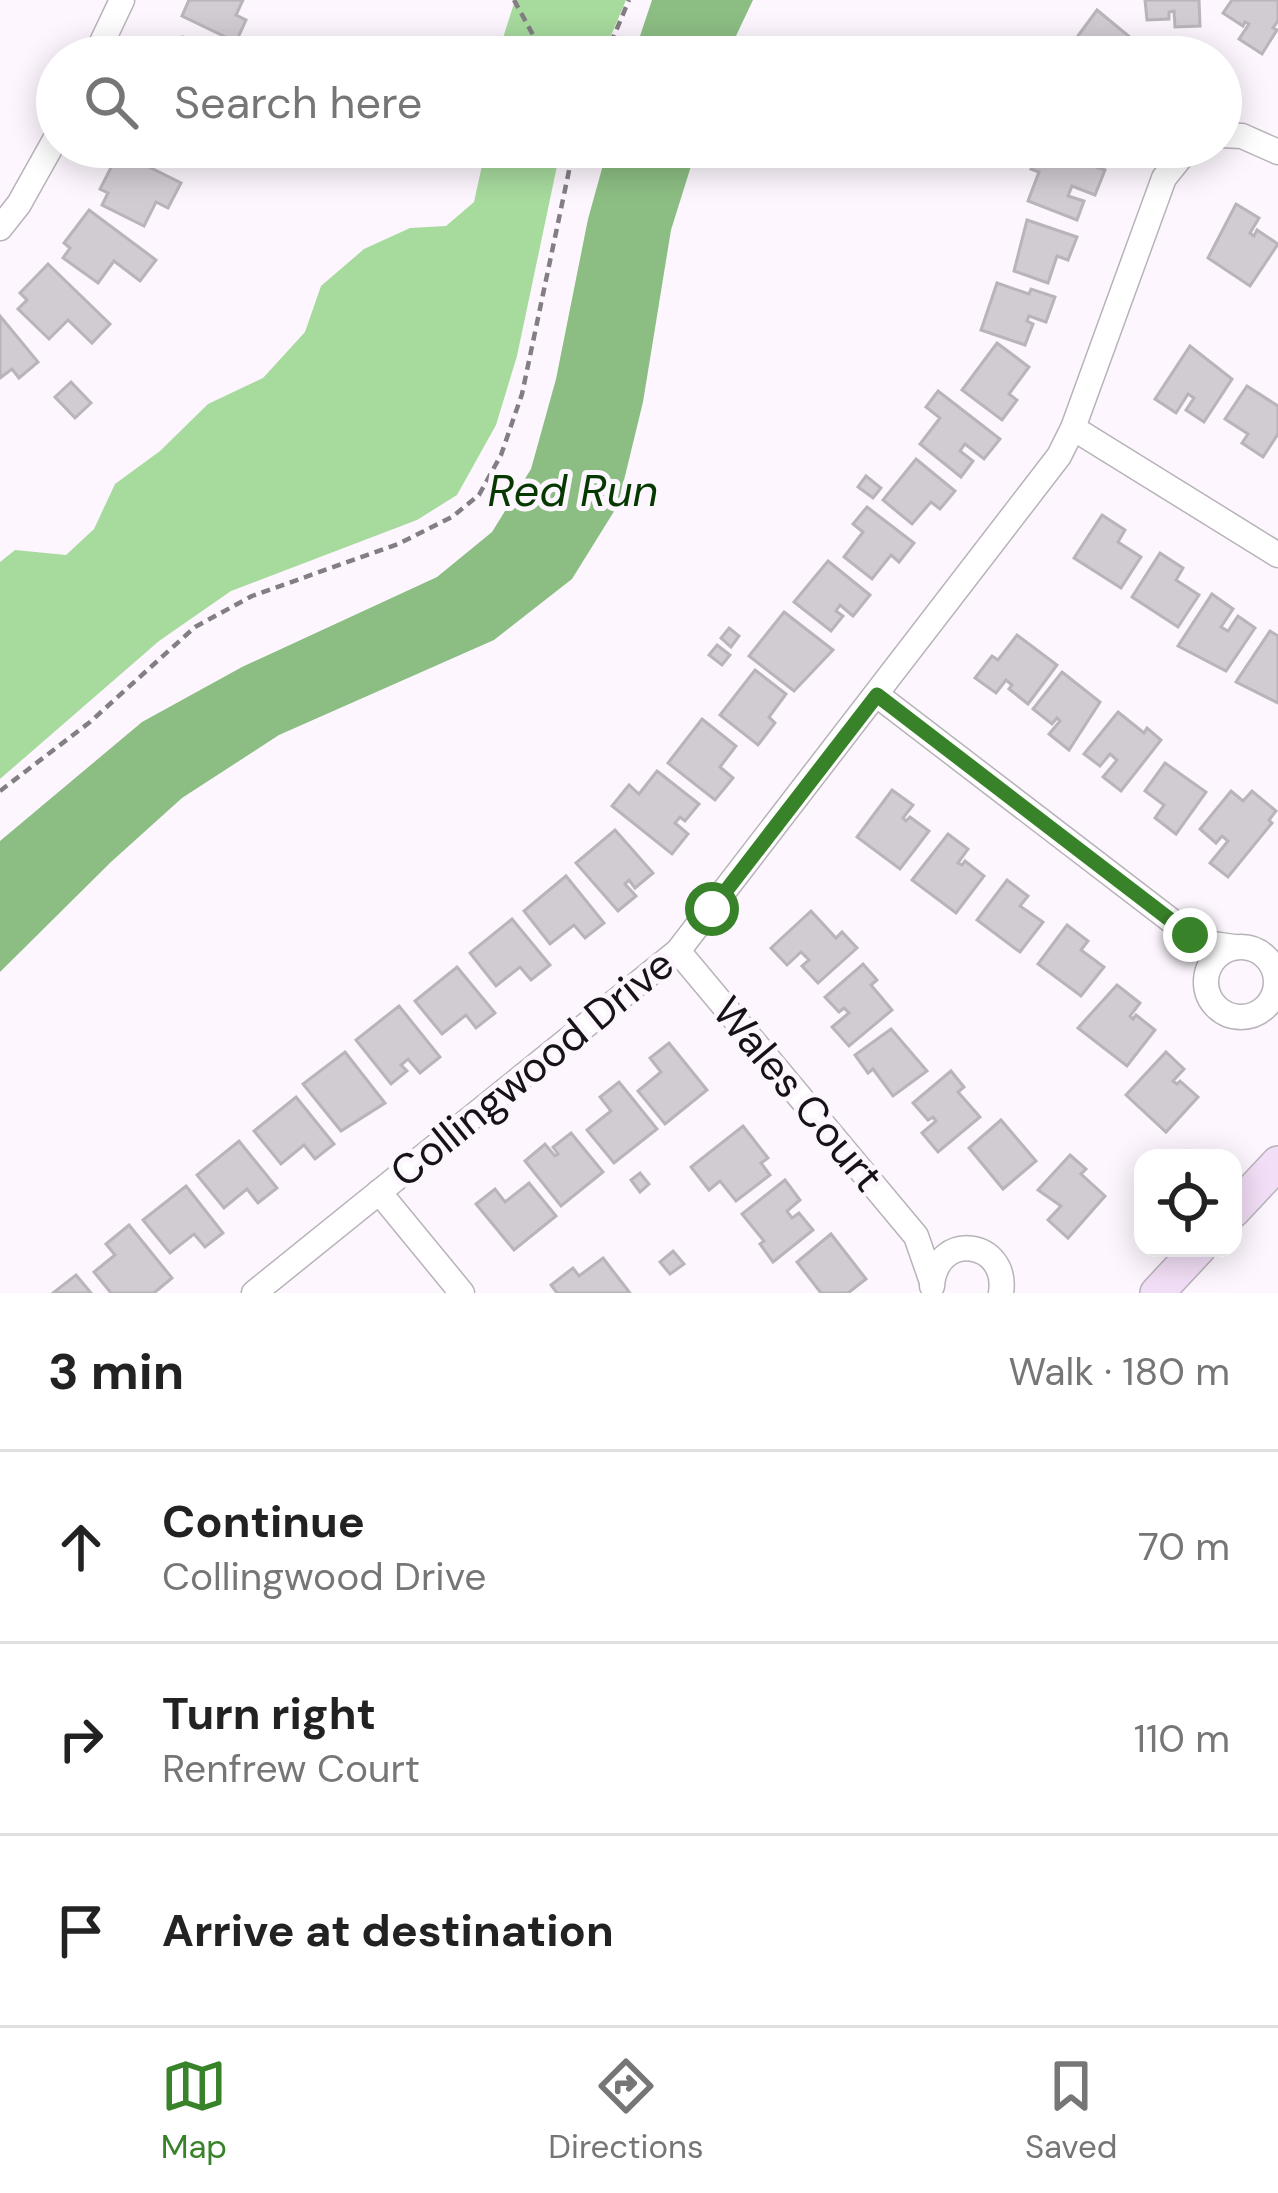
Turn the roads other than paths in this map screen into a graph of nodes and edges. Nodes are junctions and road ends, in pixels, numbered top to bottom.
1 (122, 0) edge
2 (105, 36) edge
3 (1242, 136) edge
4 (1278, 152) edge
5 (39, 168) edge
6 (1172, 168) edge
7 (0, 228) edge
8 (1073, 428) junction
9 (1278, 555) edge
10 (877, 695) junction
11 (1190, 935) junction
12 (1234, 947) junction
13 (678, 951) junction
14 (1205, 977) junction
15 (1278, 1163) edge
16 (379, 1192) junction
17 (1242, 1201) edge
18 (916, 1236) junction
19 (960, 1248) junction
20 (1191, 1257) edge
21 (932, 1286) edge
22 (254, 1293) edge
23 (462, 1293) edge
24 (1001, 1293) edge
25 (1157, 1293) edge

1 - 2 street
3 - 4 street
5 - 7 street
6 - 8 street, Collingwood Drive
8 - 9 street
8 - 10 street, Collingwood Drive
10 - 11 street
10 - 13 street, Collingwood Drive
11 - 12 street
11 - 14 street
12 - 14 street
12 - 14 street
13 - 16 street, Collingwood Drive
13 - 18 street, Wales Court
15 - 17 main road
16 - 22 street, Collingwood Drive
16 - 23 street
18 - 19 street
18 - 21 street, Wales Court
19 - 21 street, Wales Court
19 - 24 street
20 - 25 main road

